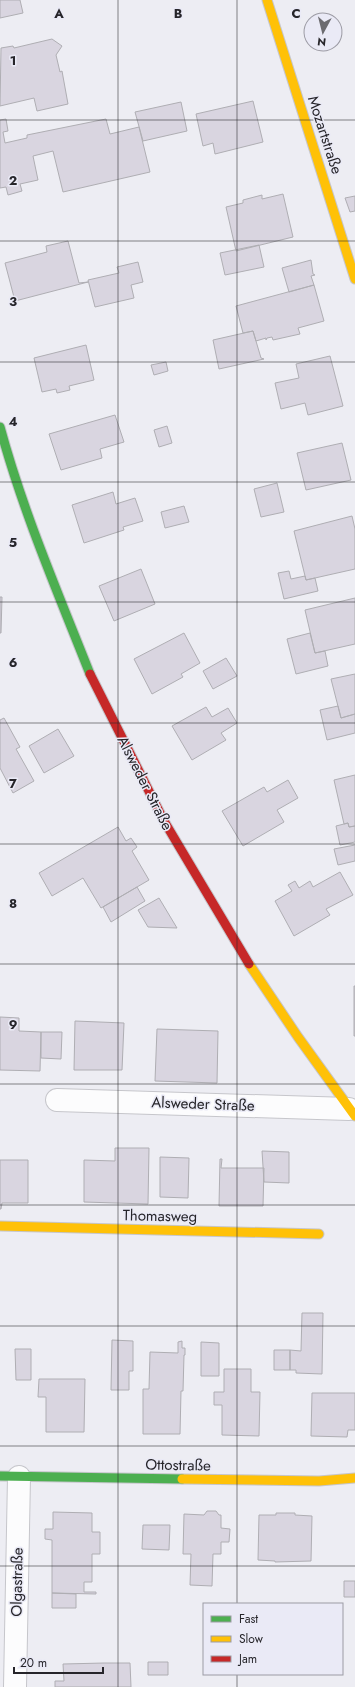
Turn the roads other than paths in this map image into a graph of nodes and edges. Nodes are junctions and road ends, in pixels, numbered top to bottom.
1 (267, 0) edge
2 (355, 279) edge
3 (0, 427) edge
4 (57, 1100) dead end
5 (352, 1112) edge
6 (0, 1226) edge
7 (319, 1234) dead end
8 (9, 1476) edge
9 (355, 1478) edge
10 (15, 1687) edge

1 - 2 street, Mozartstraße
3 - 5 street, Alsweder Straße
4 - 5 street, Alsweder Straße
6 - 7 street, Thomasweg
8 - 9 street, Ottostraße
8 - 10 street, Olgastraße

